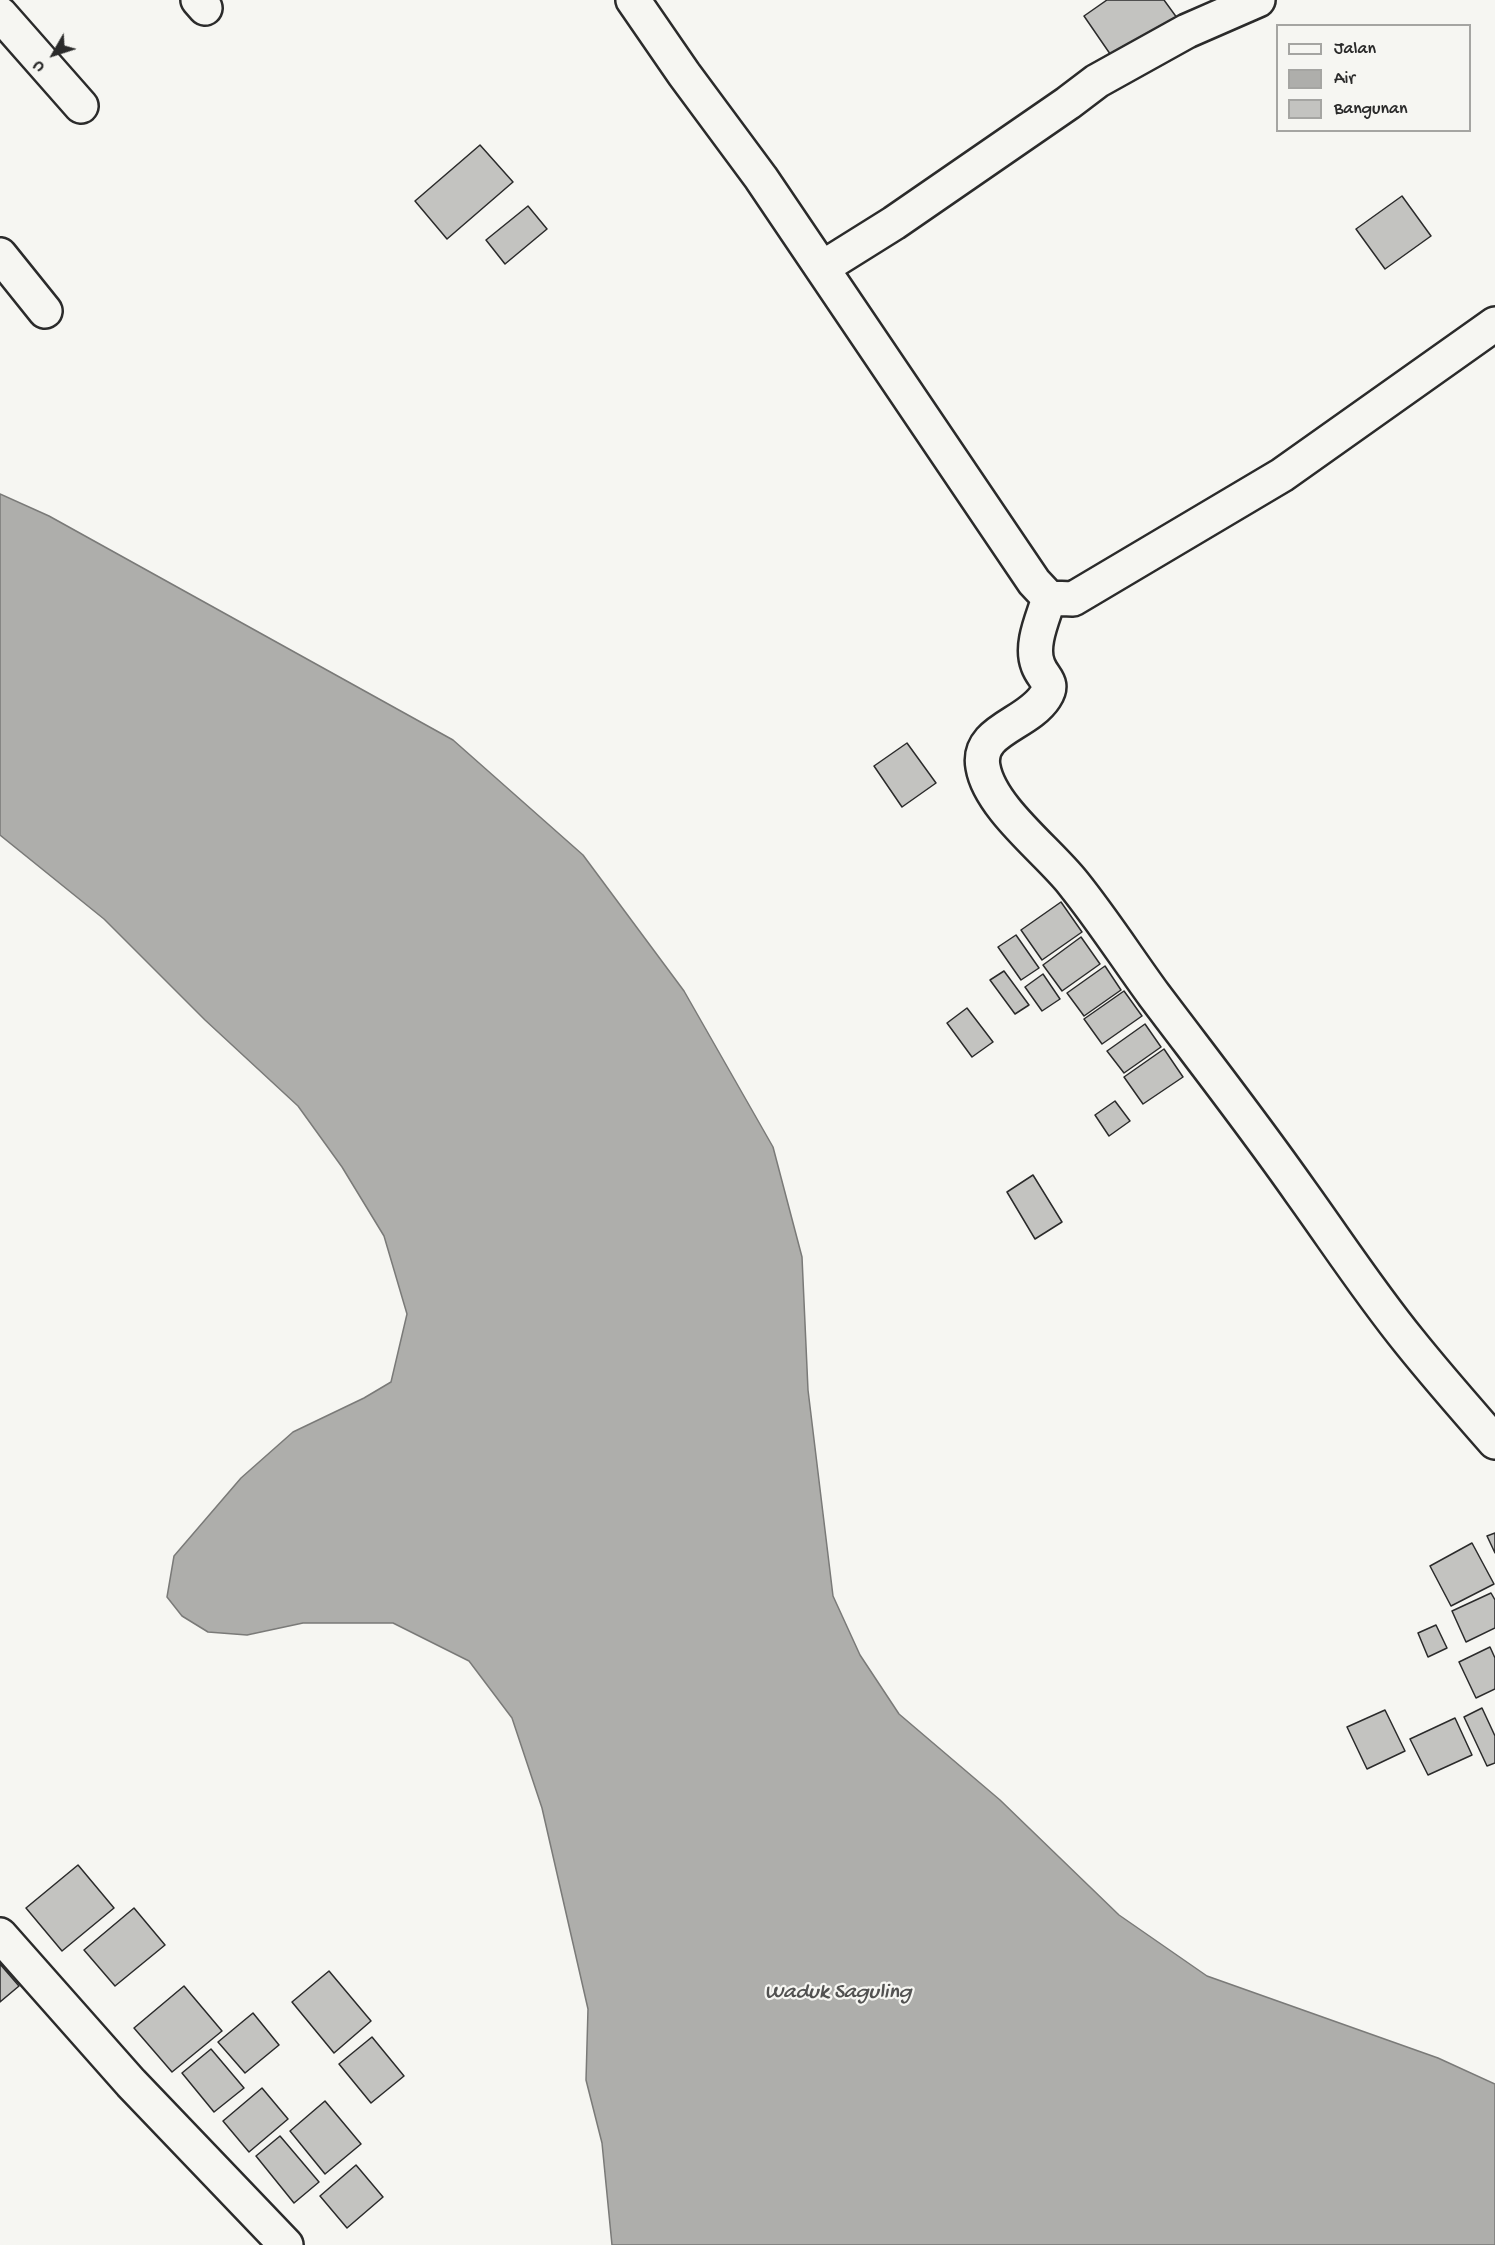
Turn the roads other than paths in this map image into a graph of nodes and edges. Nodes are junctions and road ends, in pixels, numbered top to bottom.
1 (633, 0) edge
2 (1258, 0) edge
3 (0, 14) edge
4 (81, 106) dead end
5 (0, 255) edge
6 (822, 268) junction
7 (45, 311) dead end
8 (1495, 324) edge
9 (1049, 598) junction
10 (1495, 1442) edge
11 (0, 1935) edge
12 (286, 2245) edge

1 - 6 street
2 - 6 street
3 - 4 street
5 - 7 street
6 - 9 street
8 - 9 street
9 - 10 street
11 - 12 street

